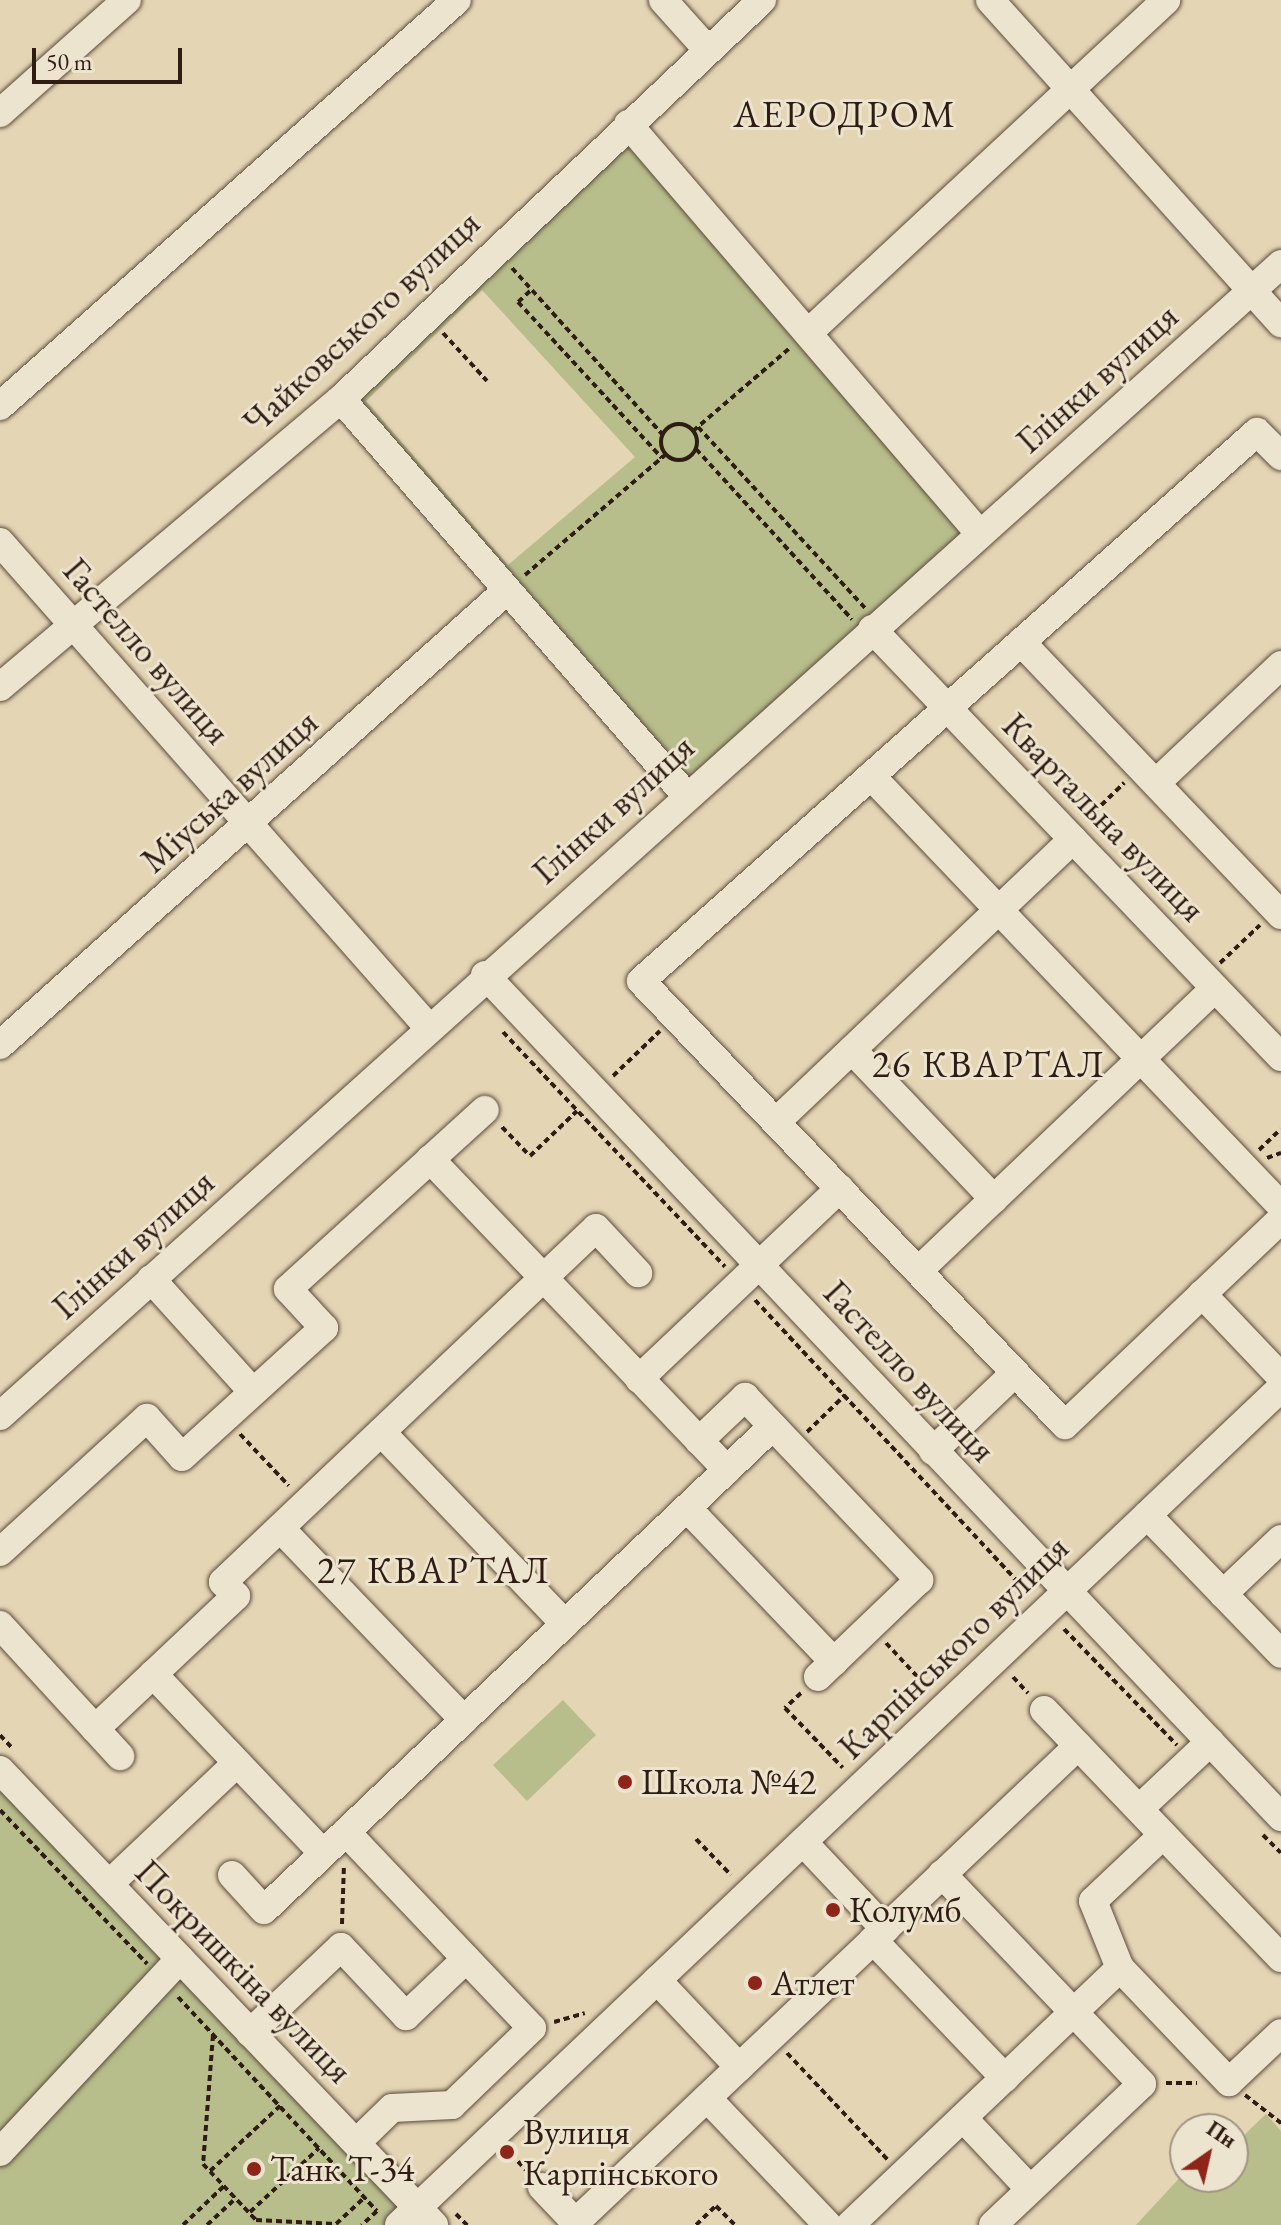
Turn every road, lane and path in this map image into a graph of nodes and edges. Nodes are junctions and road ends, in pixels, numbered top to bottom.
1 (127, 0) edge
2 (457, 0) edge
3 (663, 0) edge
4 (762, 0) edge
5 (990, 0) edge
6 (1166, 0) edge
7 (707, 49) junction
8 (1068, 87) junction
9 (0, 113) edge
10 (628, 124) junction
11 (1281, 264) edge
12 (1250, 292) junction
13 (428, 317) junction
14 (1281, 323) edge
15 (808, 333) junction
16 (487, 381) dead end
17 (341, 399) junction
18 (0, 406) edge
19 (695, 429) junction
20 (663, 435) junction
21 (696, 449) junction
22 (664, 456) junction
23 (1281, 456) edge
24 (979, 533) junction
25 (0, 542) edge
26 (506, 591) junction
27 (71, 623) junction
28 (872, 629) junction
29 (1021, 642) junction
30 (1281, 665) edge
31 (0, 687) edge
32 (947, 708) junction
33 (1148, 775) junction
34 (871, 776) junction
35 (686, 795) junction
36 (249, 824) junction
37 (1078, 831) junction
38 (998, 910) junction
39 (1279, 912) edge
40 (485, 975) junction
41 (1216, 977) junction
42 (675, 1016) junction
43 (428, 1027) junction
44 (0, 1045) edge
45 (852, 1050) junction
46 (1281, 1057) edge
47 (1141, 1059) junction
48 (613, 1076) dead end
49 (485, 1110) joint
50 (577, 1111) dead end
51 (776, 1122) junction
52 (1281, 1129) edge
53 (430, 1159) junction
54 (1242, 1166) junction
55 (840, 1188) junction
56 (994, 1199) junction
57 (1281, 1206) edge
58 (1281, 1219) edge
59 (759, 1265) junction
60 (918, 1271) junction
61 (638, 1273) dead end
62 (543, 1278) junction
63 (151, 1279) junction
64 (1202, 1294) junction
65 (1015, 1373) junction
66 (1281, 1377) edge
67 (639, 1379) junction
68 (1281, 1388) edge
69 (253, 1392) junction
70 (845, 1395) dead end
71 (0, 1416) edge
72 (225, 1418) junction
73 (381, 1432) junction
74 (782, 1436) junction
75 (699, 1441) junction
76 (933, 1451) junction
77 (727, 1470) junction
78 (306, 1504) junction
79 (687, 1508) junction
80 (1147, 1515) junction
81 (280, 1528) junction
82 (1281, 1539) edge
83 (0, 1552) edge
84 (1066, 1592) junction
85 (1223, 1594) junction
86 (565, 1624) junction
87 (0, 1625) edge
88 (871, 1627) junction
89 (1065, 1628) dead end
90 (1281, 1654) edge
91 (153, 1674) junction
92 (928, 1688) dead end
93 (785, 1708) dead end
94 (1044, 1710) dead end
95 (464, 1720) junction
96 (95, 1729) junction
97 (1078, 1746) junction
98 (1200, 1751) junction
99 (120, 1756) dead end
100 (237, 1763) junction
101 (843, 1768) dead end
102 (0, 1770) edge
103 (1139, 1809) junction
104 (0, 1810) edge
105 (1275, 1819) edge
106 (346, 1832) junction
107 (1163, 1835) junction
108 (696, 1839) dead end
109 (803, 1842) junction
110 (323, 1853) junction
111 (1281, 1853) edge
112 (942, 1874) junction
113 (232, 1875) dead end
114 (731, 1875) dead end
115 (109, 1884) junction
116 (879, 1934) junction
117 (341, 1947) junction
118 (1281, 1957) edge
119 (466, 1959) junction
120 (1120, 1968) junction
121 (171, 1970) junction
122 (657, 1980) junction
123 (1074, 2012) junction
124 (585, 2013) dead end
125 (532, 2028) junction
126 (250, 2033) junction
127 (1281, 2033) edge
128 (213, 2034) junction
129 (771, 2037) junction
130 (739, 2067) junction
131 (1005, 2078) junction
132 (1229, 2082) junction
133 (1142, 2084) junction
134 (707, 2098) junction
135 (280, 2106) junction
136 (963, 2118) junction
137 (1281, 2123) edge
138 (356, 2143) junction
139 (319, 2148) junction
140 (0, 2152) edge
141 (210, 2171) junction
142 (903, 2175) junction
143 (224, 2186) junction
144 (542, 2187) dead end
145 (1030, 2189) junction
146 (365, 2197) junction
147 (236, 2198) junction
148 (250, 2213) junction
149 (426, 2217) edge
150 (577, 2224) edge
151 (183, 2225) edge
152 (207, 2225) edge
153 (362, 2225) edge
154 (467, 2225) edge
155 (696, 2225) edge
156 (735, 2225) edge
157 (828, 2225) edge
158 (850, 2225) edge
159 (993, 2225) edge

1 - 9 street
2 - 18 street
3 - 7 street
4 - 7 street, Чайковського вулиця
5 - 8 street
6 - 8 street
7 - 10 street, Чайковського вулиця
8 - 12 street
8 - 15 street
10 - 13 street, Чайковського вулиця
10 - 15 street
11 - 12 street, Глінки вулиця
12 - 14 street
12 - 24 street, Глінки вулиця
13 - 16 path
13 - 17 street, Чайковського вулиця
15 - 19 path
15 - 24 street
17 - 26 street
17 - 27 street, Чайковського вулиця
19 - 20 path
19 - 21 path
19 - 28 path
20 - 22 path
20 - 22 path
21 - 22 path
21 - 28 path
22 - 26 path
23 - 29 street
24 - 28 street, Глінки вулиця
25 - 27 street, Гастелло вулиця
26 - 35 street
26 - 36 street, Міуська вулиця
27 - 31 street, Чайковського вулиця
27 - 36 street, Гастелло вулиця
28 - 32 street, Квартальна вулиця
28 - 35 street, Глінки вулиця
29 - 32 street
29 - 33 street
30 - 33 street
32 - 34 street
32 - 37 street, Квартальна вулиця
33 - 37 path
33 - 39 street
34 - 38 street
34 - 42 street
35 - 40 street, Глінки вулиця
36 - 43 street, Гастелло вулиця
36 - 44 street, Міуська вулиця
37 - 38 street
37 - 41 street, Квартальна вулиця
38 - 45 street
38 - 47 street
39 - 41 path
40 - 43 street, Глінки вулиця
40 - 59 street, Гастелло вулиця
41 - 46 street, Квартальна вулиця
41 - 47 street
42 - 48 path
42 - 51 street
43 - 63 street, Глінки вулиця
45 - 51 street
45 - 56 street
47 - 54 street
47 - 56 street
49 - 50 path
49 - 53 street
51 - 55 street
52 - 54 path
53 - 62 street
53 - 69 street
54 - 57 street
55 - 59 street
55 - 60 street
56 - 60 street
58 - 64 street
59 - 67 street
59 - 76 street, Гастелло вулиця
60 - 65 street
61 - 62 street
62 - 67 street
62 - 73 street
63 - 69 street
63 - 71 street, Глінки вулиця
64 - 65 street
64 - 66 street
65 - 76 street
67 - 75 street
68 - 80 street, Карпінського вулиця
69 - 72 street
70 - 74 path
72 - 78 path
72 - 83 street
73 - 78 street
73 - 86 street
74 - 75 street
74 - 77 street
74 - 88 street
75 - 77 street
76 - 84 street, Гастелло вулиця
77 - 79 street
78 - 81 street
79 - 86 street
79 - 88 street
80 - 84 street, Карпінського вулиця
80 - 85 street
81 - 91 street
81 - 95 street
82 - 85 street
84 - 98 street, Гастелло вулиця
84 - 109 street, Карпінського вулиця
85 - 90 street
86 - 95 street
87 - 96 street
88 - 92 path
89 - 98 path
91 - 96 street
91 - 100 street
93 - 101 path
94 - 97 street
95 - 106 street
96 - 99 street
97 - 103 street
97 - 112 street
98 - 103 street
98 - 105 street, Гастелло вулиця
100 - 110 street
100 - 115 street
102 - 115 street, Покришкіна вулиця
103 - 107 street
104 - 121 path
105 - 111 path
106 - 110 street
106 - 117 path
106 - 119 street
107 - 118 street
107 - 120 street
108 - 114 path
109 - 116 street
109 - 122 street, Карпінського вулиця
110 - 113 street
112 - 116 street
112 - 123 street
115 - 121 street, Покришкіна вулиця
116 - 129 street
116 - 131 street
117 - 119 street
117 - 126 street
119 - 125 street
120 - 123 street
120 - 132 street
121 - 126 street, Покришкіна вулиця
121 - 128 path
121 - 140 street
122 - 130 street
122 - 149 street, Карпінського вулиця
123 - 131 street
123 - 133 street
124 - 125 path
125 - 138 street
126 - 138 street, Покришкіна вулиця
127 - 132 street
128 - 135 path
128 - 141 path
129 - 130 street
129 - 142 path
130 - 134 street
131 - 136 street
132 - 133 path
132 - 137 path
133 - 145 street
134 - 150 street
134 - 157 street
135 - 139 path
135 - 141 path
136 - 142 street
136 - 145 street
138 - 149 street, Покришкіна вулиця
139 - 146 path
139 - 148 path
141 - 143 path
142 - 158 street
143 - 147 path
143 - 151 path
144 - 150 street
145 - 159 street
146 - 148 path
146 - 153 path
147 - 148 path
147 - 152 path
149 - 154 path
155 - 156 path

